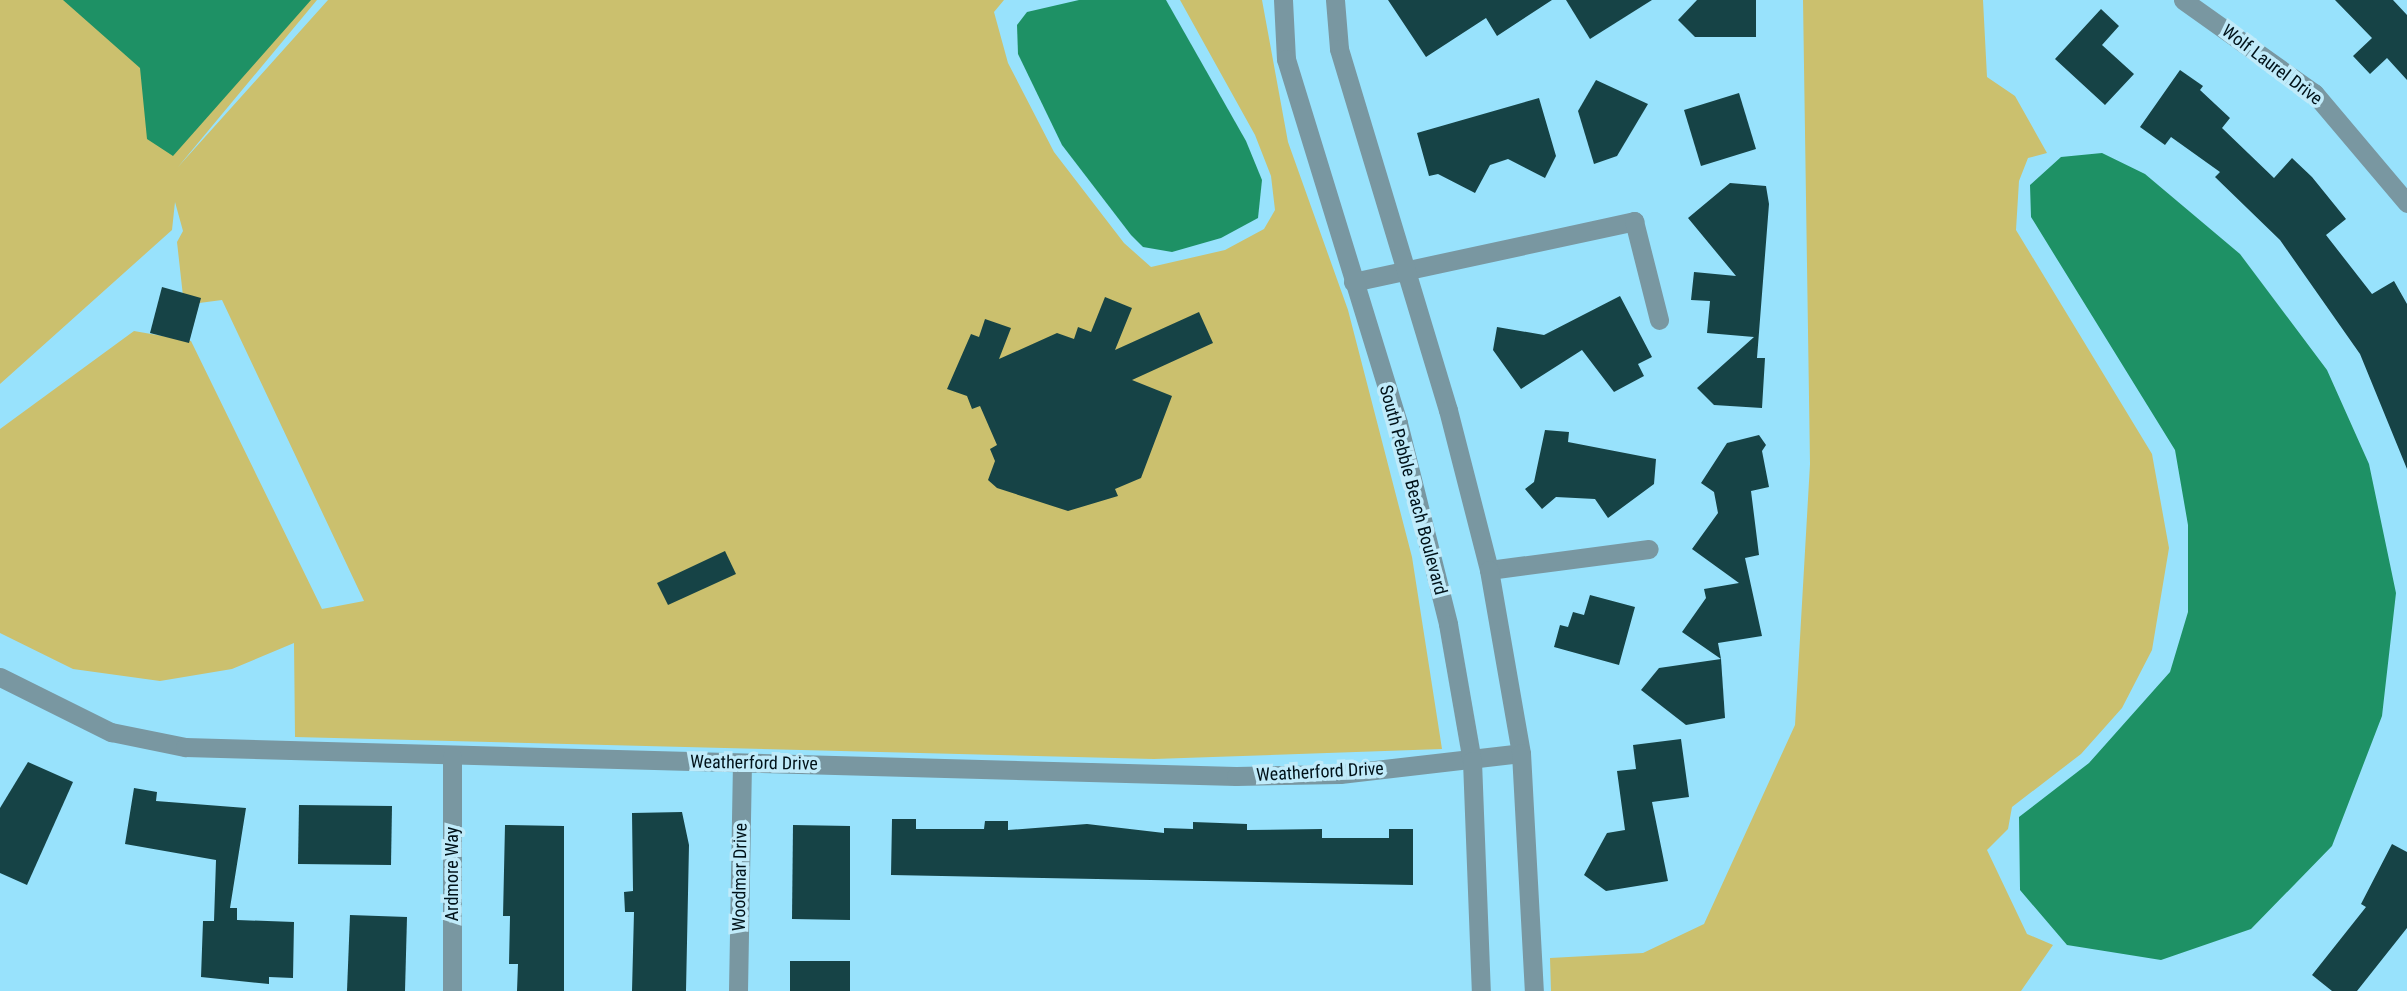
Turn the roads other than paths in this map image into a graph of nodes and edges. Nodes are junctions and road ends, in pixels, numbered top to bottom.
1 (1283, 0) edge
2 (1335, 0) edge
3 (2183, 0) edge
4 (2407, 203) edge
5 (1405, 272) junction
6 (1353, 282) junction
7 (1659, 320) dead end
8 (1649, 549) dead end
9 (1489, 570) junction
10 (0, 677) edge
11 (1521, 753) junction
12 (452, 757) junction
13 (1472, 761) junction
14 (742, 763) junction
15 (452, 991) edge
16 (738, 991) edge
17 (1481, 991) edge
18 (1534, 991) edge

1 - 6 street, South Pebble Beach Boulevard
2 - 5 street
3 - 4 street, Wolf Laurel Drive
5 - 6 street
5 - 7 street
5 - 9 street
6 - 13 street, South Pebble Beach Boulevard
8 - 9 street
9 - 11 street
10 - 12 street, Weatherford Drive
11 - 13 street, Weatherford Drive
11 - 18 street
12 - 14 street, Weatherford Drive
12 - 15 street, Ardmore Way
13 - 14 street, Weatherford Drive
13 - 17 street, South Pebble Beach Boulevard
14 - 16 street, Woodmar Drive

